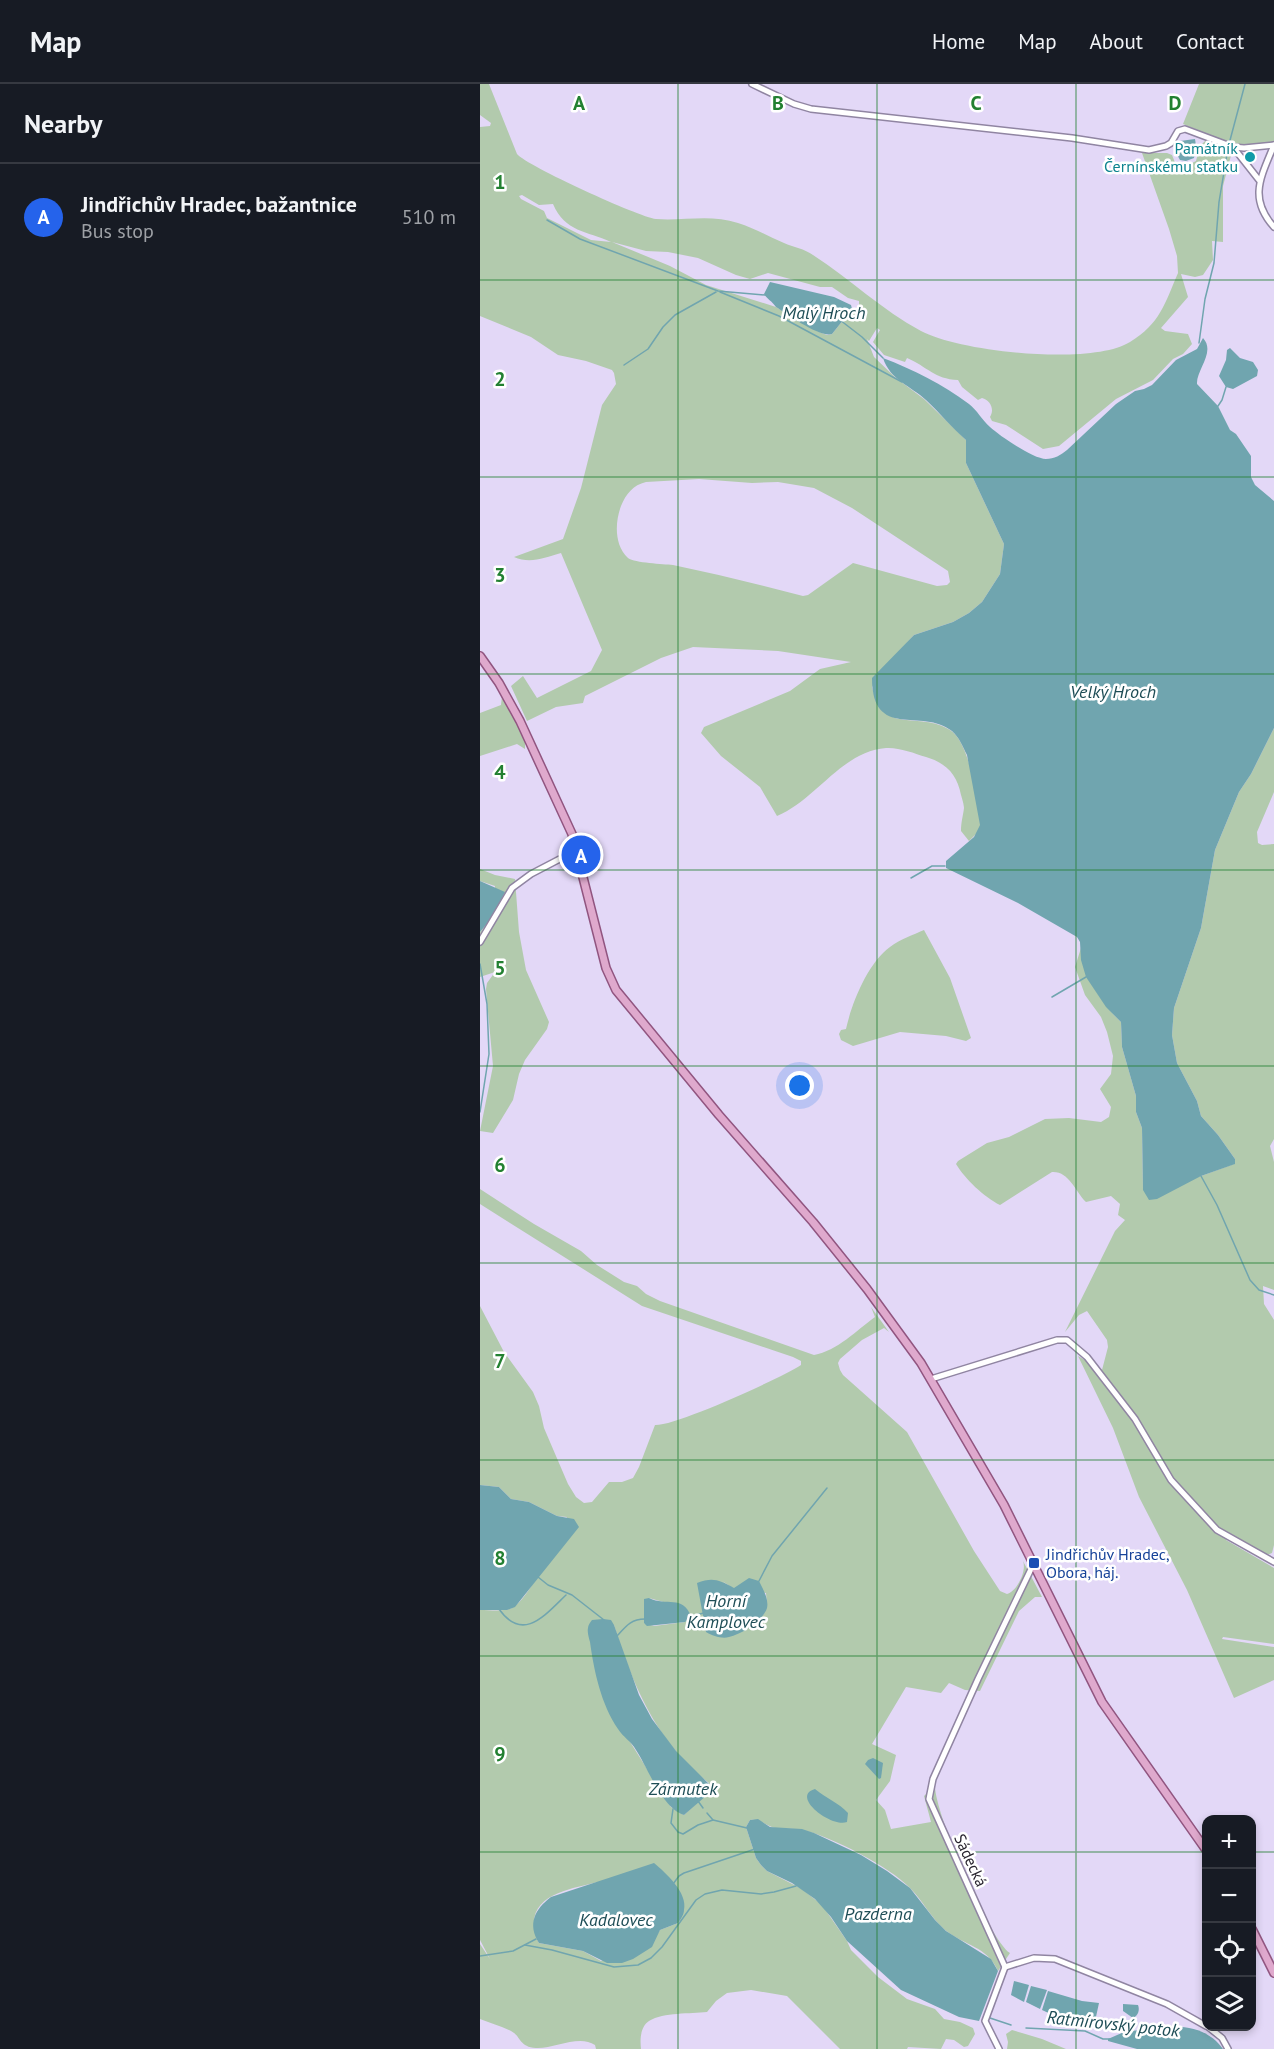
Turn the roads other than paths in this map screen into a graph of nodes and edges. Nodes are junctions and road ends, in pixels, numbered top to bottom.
1 (752, 84) edge
2 (1274, 145) edge
3 (1233, 146) junction
4 (1259, 180) junction
5 (1274, 227) edge
6 (480, 656) edge
7 (578, 850) junction
8 (480, 942) edge
9 (931, 1379) junction
10 (1274, 1562) edge
11 (1033, 1565) junction
12 (1202, 1844) edge
13 (1256, 1939) edge
14 (1005, 1967) junction
15 (1274, 1973) edge
16 (1202, 2023) edge
17 (1213, 2031) edge
18 (999, 2049) edge
19 (1228, 2049) edge

1 - 3 street
2 - 3 street
2 - 4 street
3 - 4 street
4 - 5 street
6 - 7 main road
7 - 8 street
7 - 9 main road
9 - 10 street
9 - 11 main road
11 - 12 main road
11 - 14 street, Sádecká
13 - 15 main road
14 - 16 street
14 - 18 street
17 - 19 street

